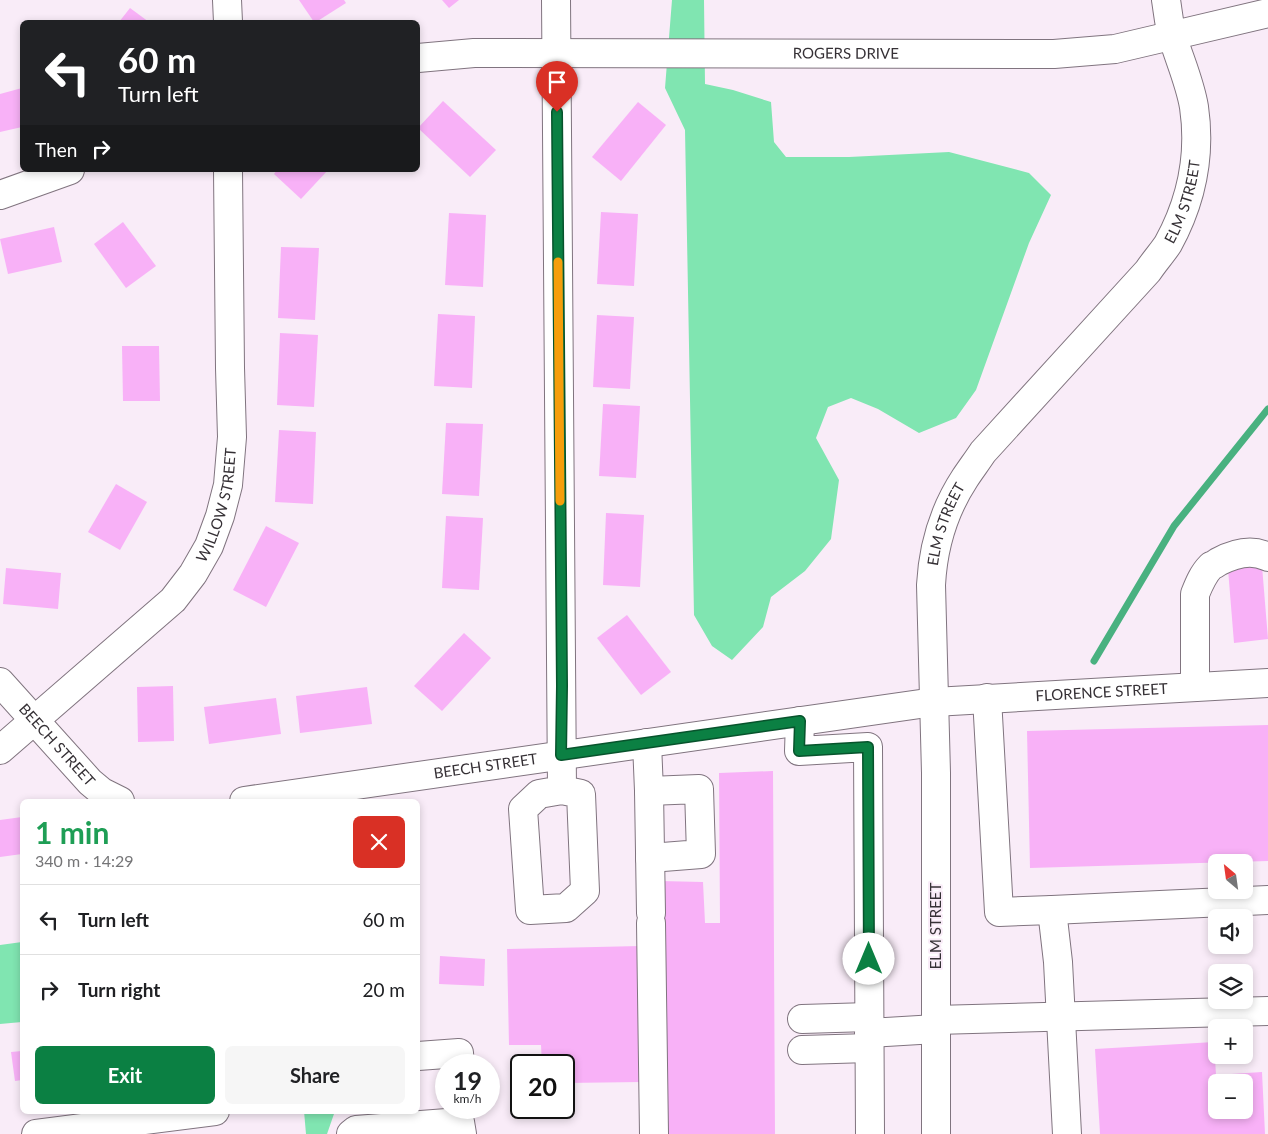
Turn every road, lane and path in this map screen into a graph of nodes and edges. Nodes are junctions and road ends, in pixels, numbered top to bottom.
1 (228, 0) edge
2 (556, 0) edge
3 (1166, 0) edge
4 (1268, 13) edge
5 (228, 20) edge
6 (1172, 36) junction
7 (556, 53) junction
8 (420, 58) edge
9 (65, 172) edge
10 (228, 172) edge
11 (0, 196) edge
12 (1268, 557) edge
13 (0, 682) edge
14 (1268, 683) edge
15 (1195, 687) junction
16 (987, 698) junction
17 (934, 702) junction
18 (34, 721) junction
19 (800, 721) junction
20 (647, 743) junction
21 (0, 750) edge
22 (561, 755) junction
23 (562, 790) dead end
24 (649, 790) junction
25 (116, 799) edge
26 (258, 799) edge
27 (650, 858) junction
28 (1268, 900) edge
29 (1052, 910) junction
30 (1268, 1010) edge
31 (1060, 1017) junction
32 (802, 1020) dead end
33 (936, 1025) junction
34 (869, 1033) junction
35 (802, 1050) dead end
36 (446, 1054) edge
37 (460, 1054) edge
38 (435, 1055) edge
39 (420, 1056) edge
40 (192, 1114) edge
41 (461, 1121) edge
42 (354, 1125) edge
43 (36, 1134) edge
44 (654, 1134) edge
45 (870, 1134) edge
46 (936, 1134) edge
47 (1067, 1134) edge

1 - 5 street
2 - 7 street
3 - 6 street, ELM STREET
4 - 6 street, ROGERS DRIVE
6 - 7 street, ROGERS DRIVE
6 - 17 street, ELM STREET
7 - 8 street, ROGERS DRIVE
7 - 22 street
9 - 11 street
10 - 18 street, WILLOW STREET
12 - 15 street
13 - 18 street, BEECH STREET
14 - 15 street, FLORENCE STREET
15 - 16 street, FLORENCE STREET
16 - 17 street, FLORENCE STREET
16 - 29 street
17 - 19 street, BEECH STREET
17 - 33 street, ELM STREET
18 - 21 street, WILLOW STREET
18 - 25 street, BEECH STREET
19 - 20 street, BEECH STREET
19 - 34 street
20 - 22 street, BEECH STREET
20 - 24 street
22 - 23 street
22 - 26 street, BEECH STREET
24 - 27 street
24 - 27 street
27 - 44 street
28 - 29 street
29 - 31 street
30 - 31 street
31 - 33 street
31 - 47 street
32 - 34 street
33 - 34 street
33 - 46 street, ELM STREET
34 - 35 street
34 - 45 street
36 - 37 street
38 - 39 street
40 - 43 street
41 - 42 street

